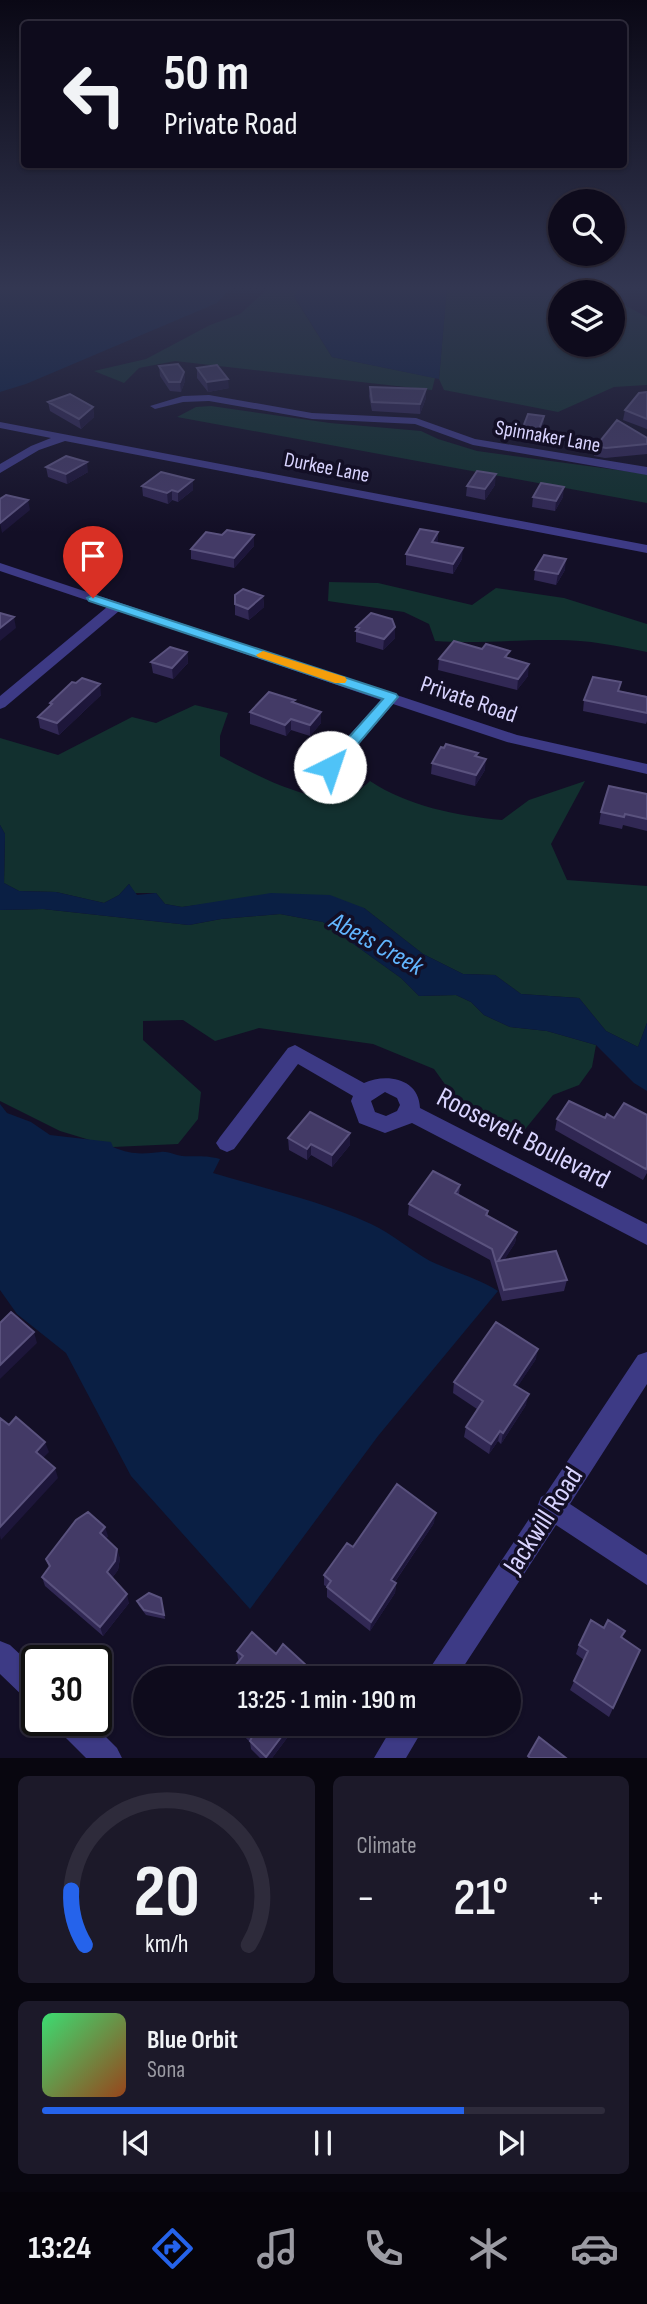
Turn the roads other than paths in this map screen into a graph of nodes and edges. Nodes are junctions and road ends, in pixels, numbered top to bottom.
1 (155, 406) dead end
2 (0, 425) edge
3 (62, 438) junction
4 (0, 469) edge
5 (647, 471) edge
6 (647, 549) edge
7 (0, 567) edge
8 (117, 606) junction
9 (391, 697) junction
10 (0, 704) edge
11 (330, 767) dead end
12 (647, 769) edge
13 (365, 1093) junction
14 (410, 1112) junction
15 (227, 1143) dead end
16 (647, 1235) edge
17 (647, 1363) edge
18 (550, 1506) junction
19 (647, 1571) edge
20 (0, 1655) edge
21 (448, 1666) edge
22 (21, 1675) edge
23 (84, 1736) edge
24 (403, 1736) edge
25 (107, 1758) edge
26 (389, 1758) edge

1 - 5 street, Spinnaker Lane
2 - 3 street, Durkee Lane
3 - 4 street
3 - 6 street, Durkee Lane
7 - 8 street, Private Road
8 - 9 street, Private Road
8 - 10 street
9 - 11 street
9 - 12 street, Private Road
13 - 14 street, Roosevelt Boulevard
13 - 14 street, Roosevelt Boulevard
13 - 15 street
14 - 16 street, Roosevelt Boulevard
17 - 18 street, Jackwill Road
18 - 19 street
18 - 21 street, Jackwill Road
20 - 22 street
23 - 25 street
24 - 26 street

